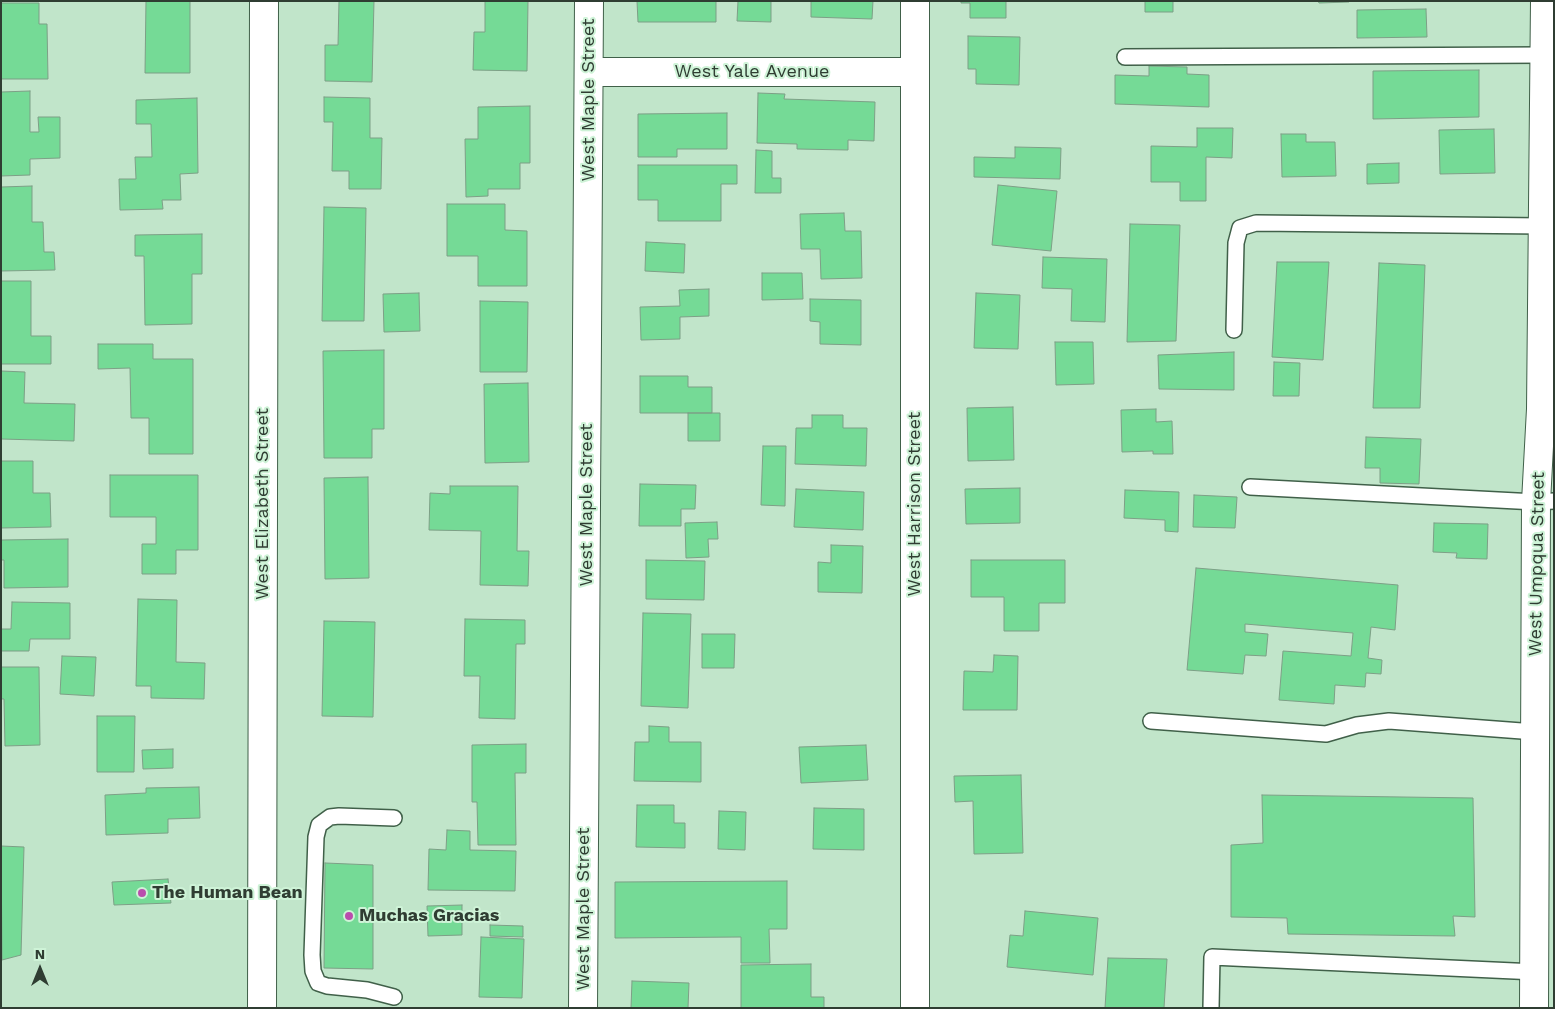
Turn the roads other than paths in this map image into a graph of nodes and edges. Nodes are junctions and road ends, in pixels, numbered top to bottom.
1 (264, 1) edge
2 (590, 1) edge
3 (915, 1) edge
4 (1545, 1) edge
5 (1544, 55) junction
6 (1125, 57) dead end
7 (589, 72) junction
8 (915, 72) junction
9 (1543, 226) junction
10 (1234, 330) dead end
11 (1250, 487) dead end
12 (1545, 501) edge
13 (1151, 720) dead end
14 (1535, 732) junction
15 (394, 818) dead end
16 (1536, 972) junction
17 (394, 997) dead end
18 (262, 1008) edge
19 (583, 1008) edge
20 (915, 1008) edge
21 (1211, 1008) edge
22 (1534, 1008) edge

1 - 18 street, West Elizabeth Street
2 - 7 street, West Maple Street
3 - 8 street, West Harrison Street
4 - 5 street, West Umpqua Street
5 - 6 lane
5 - 9 street, West Umpqua Street
7 - 8 street, West Yale Avenue
7 - 19 street, West Maple Street
8 - 20 street, West Harrison Street
9 - 10 lane
9 - 12 street, West Umpqua Street
11 - 12 lane
12 - 14 street, West Umpqua Street
13 - 14 lane
14 - 16 street, West Umpqua Street
15 - 17 lane
16 - 21 lane
16 - 22 street, West Umpqua Street

